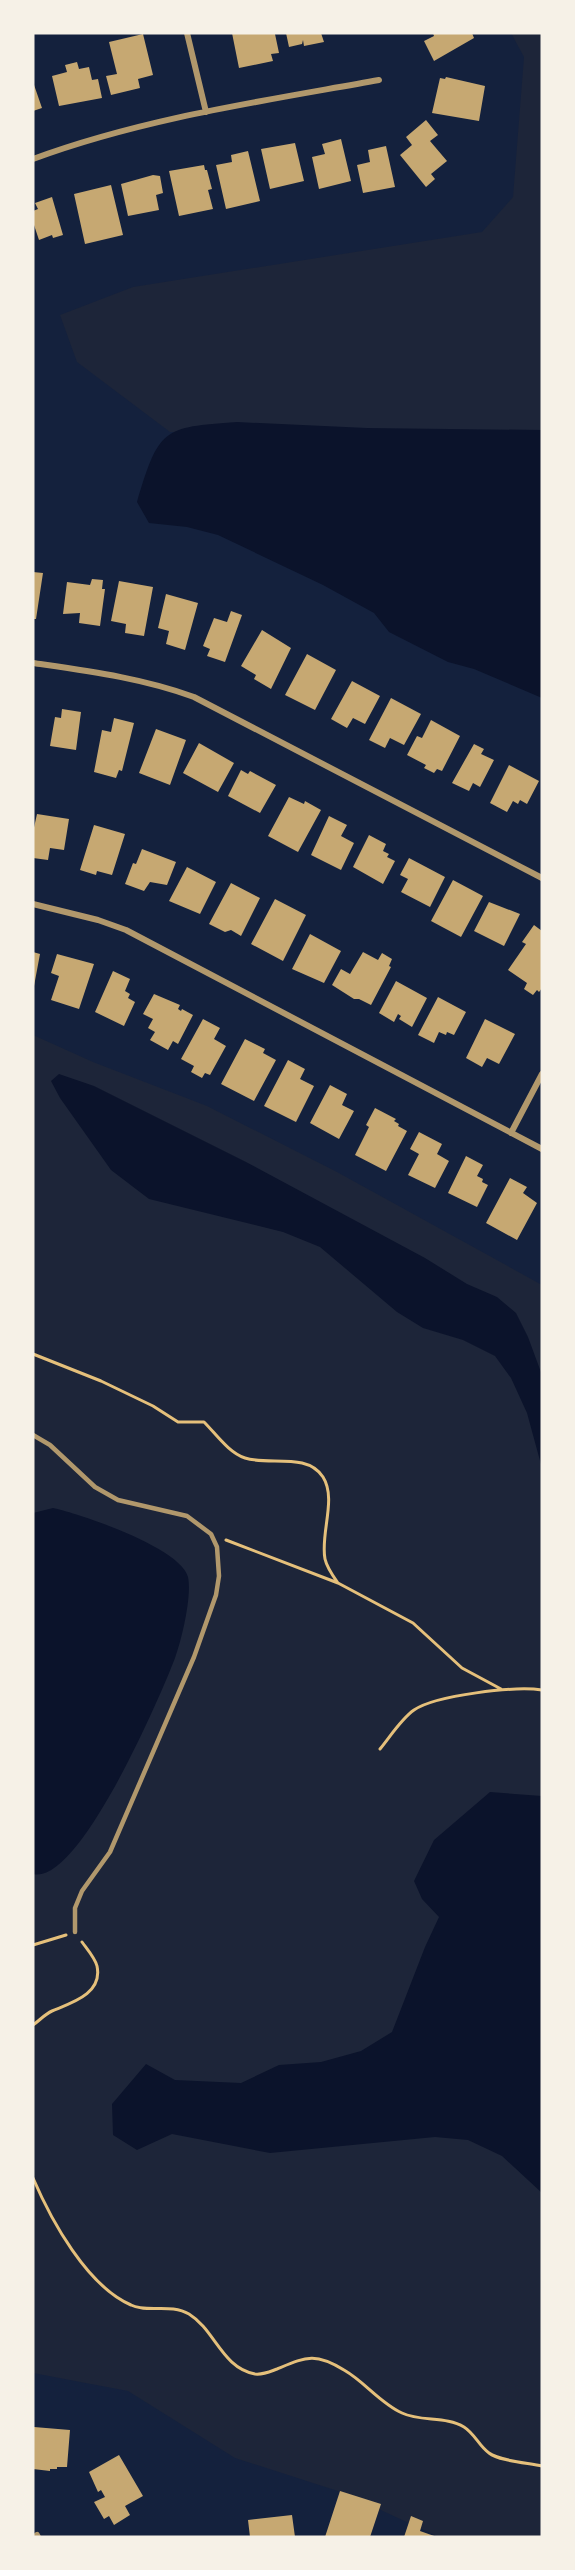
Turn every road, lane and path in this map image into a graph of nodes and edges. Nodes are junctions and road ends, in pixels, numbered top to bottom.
1 (187, 33) edge
2 (379, 80) dead end
3 (206, 112) junction
4 (33, 159) edge
5 (33, 663) edge
6 (542, 878) edge
7 (33, 904) edge
8 (542, 1074) edge
9 (511, 1133) junction
10 (542, 1149) edge
11 (33, 1354) edge
12 (33, 1436) edge
13 (211, 1534) junction
14 (338, 1583) junction
15 (501, 1689) junction
16 (542, 1690) edge
17 (380, 1749) dead end
18 (75, 1932) junction
19 (33, 1945) edge
20 (33, 2025) edge
21 (33, 2178) edge
22 (542, 2466) edge

1 - 3 street
2 - 3 street
3 - 4 street
5 - 6 street
7 - 9 street
8 - 9 street
9 - 10 street
11 - 14 path
12 - 13 lane
13 - 14 path
13 - 18 lane
14 - 15 path
15 - 16 path
15 - 17 path
18 - 19 path
18 - 20 path
21 - 22 path

